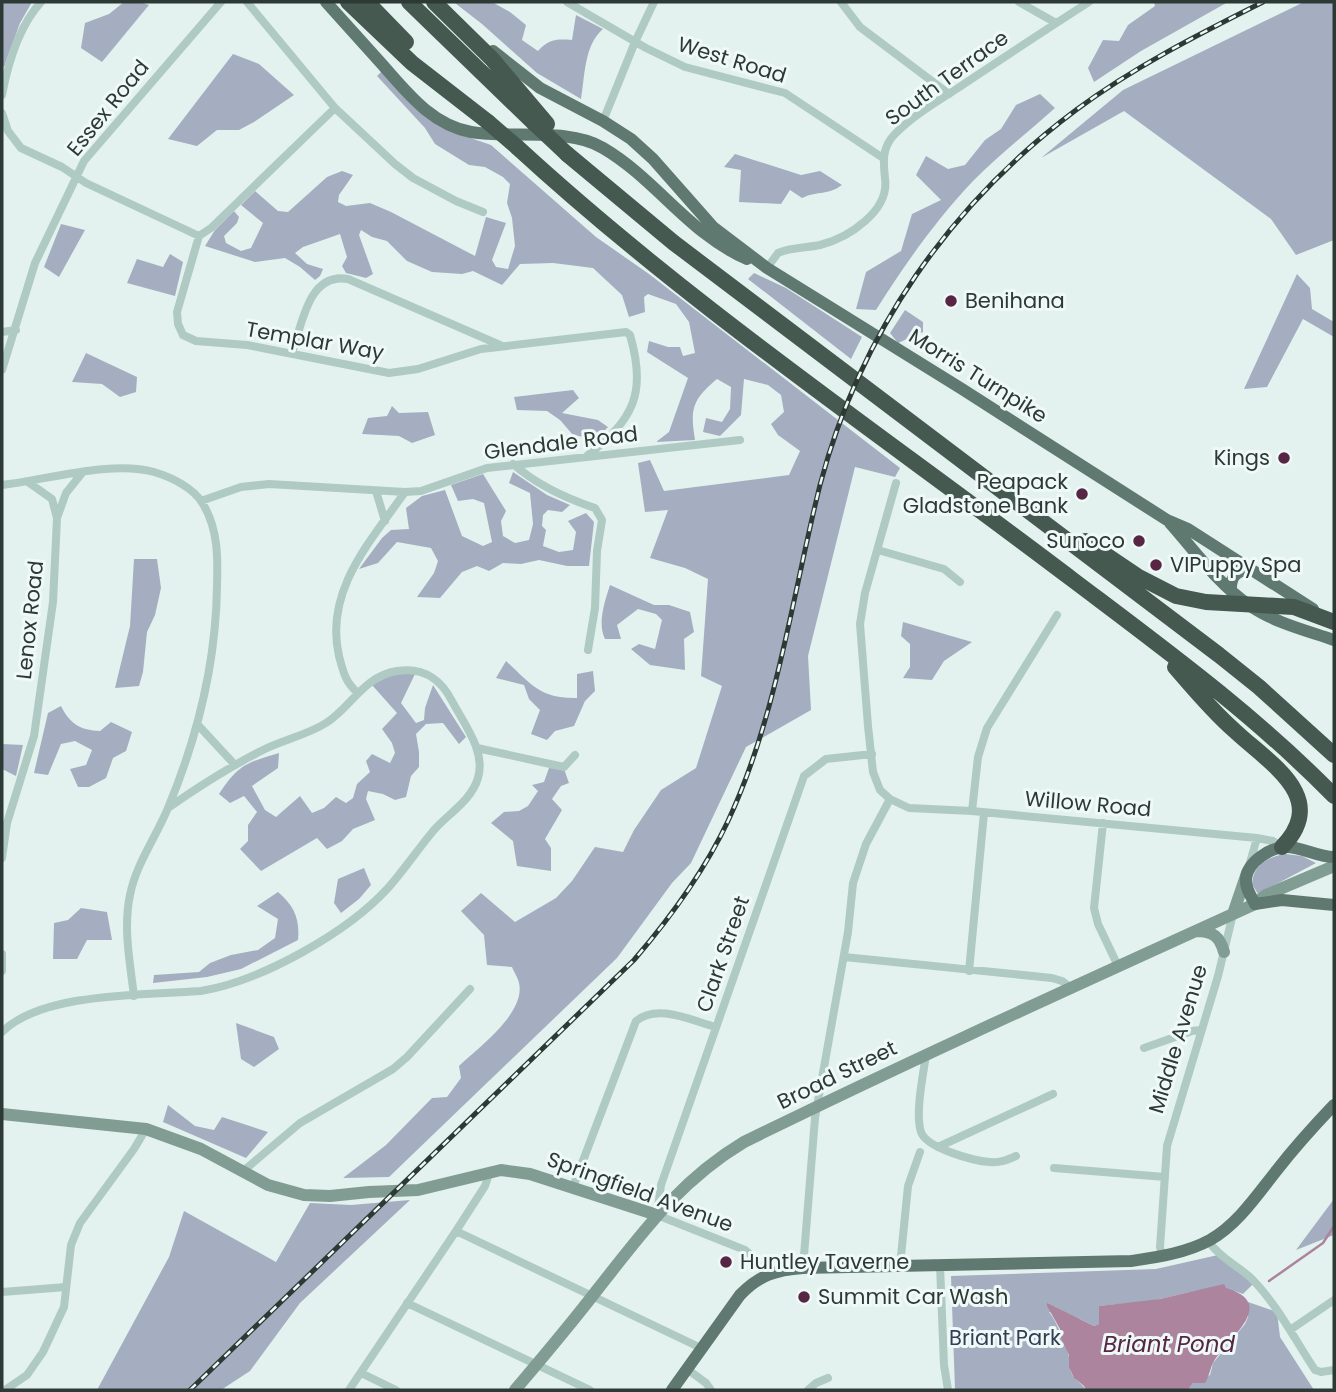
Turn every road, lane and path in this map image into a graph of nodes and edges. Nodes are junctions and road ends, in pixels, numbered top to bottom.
1 (41, 2) edge
2 (221, 2) edge
3 (247, 2) edge
4 (327, 2) edge
5 (348, 2) edge
6 (367, 2) edge
7 (409, 2) edge
8 (434, 2) edge
9 (440, 2) edge
10 (566, 2) edge
11 (654, 2) edge
12 (841, 2) edge
13 (1019, 2) edge
14 (1089, 2) edge
15 (1056, 23) junction
16 (635, 42) junction
17 (949, 94) junction
18 (2, 95) edge
19 (335, 108) junction
20 (2, 113) edge
21 (603, 121) junction
22 (488, 122) junction
23 (540, 124) junction
24 (883, 158) junction
25 (77, 176) junction
26 (483, 212) dead end
27 (199, 236) junction
28 (767, 268) junction
29 (16, 330) junction
30 (2, 332) edge
31 (501, 346) junction
32 (292, 353) junction
33 (2, 370) edge
34 (912, 424) junction
35 (740, 440) dead end
36 (587, 456) junction
37 (513, 464) junction
38 (82, 474) junction
39 (28, 482) junction
40 (896, 483) dead end
41 (2, 485) edge
42 (376, 491) junction
43 (405, 492) junction
44 (201, 501) junction
45 (57, 519) junction
46 (1167, 520) junction
47 (385, 521) junction
48 (878, 550) junction
49 (1254, 571) junction
50 (960, 582) dead end
51 (1231, 591) junction
52 (1248, 604) junction
53 (1057, 615) dead end
54 (1334, 622) edge
55 (1150, 639) junction
56 (1334, 640) edge
57 (588, 650) dead end
58 (358, 693) junction
59 (198, 724) junction
60 (477, 748) junction
61 (872, 754) junction
62 (575, 755) dead end
63 (1334, 755) edge
64 (235, 765) junction
65 (1334, 796) edge
66 (890, 799) junction
67 (168, 808) junction
68 (972, 811) junction
69 (984, 813) junction
70 (1103, 823) junction
71 (1257, 838) junction
72 (1282, 847) junction
73 (1334, 857) edge
74 (2, 858) edge
75 (1334, 866) edge
76 (1247, 873) junction
77 (1255, 904) junction
78 (1334, 905) edge
79 (1233, 914) junction
80 (1197, 931) junction
81 (1224, 952) junction
82 (2, 954) edge
83 (844, 957) junction
84 (1118, 966) junction
85 (2, 971) edge
86 (969, 971) junction
87 (1071, 988) junction
88 (470, 989) dead end
89 (134, 996) junction
90 (716, 1027) junction
91 (1201, 1030) junction
92 (2, 1032) edge
93 (1144, 1048) dead end
94 (926, 1055) junction
95 (1054, 1094) dead end
96 (1334, 1105) edge
97 (817, 1106) junction
98 (2, 1114) edge
99 (146, 1129) junction
100 (938, 1147) junction
101 (920, 1152) dead end
102 (1016, 1156) dead end
103 (1054, 1168) dead end
104 (490, 1171) junction
105 (242, 1172) junction
106 (1165, 1177) junction
107 (573, 1187) junction
108 (657, 1215) junction
109 (456, 1231) junction
110 (1208, 1241) junction
111 (1162, 1256) junction
112 (940, 1265) junction
113 (900, 1266) junction
114 (803, 1268) junction
115 (765, 1274) junction
116 (66, 1287) junction
117 (2, 1292) edge
118 (592, 1297) junction
119 (1334, 1300) edge
120 (407, 1303) junction
121 (1290, 1330) junction
122 (701, 1348) junction
123 (537, 1365) junction
124 (687, 1369) junction
125 (1334, 1370) edge
126 (360, 1373) junction
127 (828, 1378) dead end
128 (5, 1390) edge
129 (349, 1390) edge
130 (396, 1390) edge
131 (515, 1390) edge
132 (590, 1390) edge
133 (672, 1390) edge
134 (711, 1390) edge
135 (808, 1390) edge
136 (948, 1390) edge

1 - 18 street
2 - 25 street, Essex Road
3 - 19 street
4 - 28 main road
5 - 22 highway
6 - 22 highway
7 - 23 highway
8 - 23 highway
9 - 21 main road
10 - 16 street, West Road
11 - 16 street
12 - 17 street
13 - 15 street
14 - 15 street, South Terrace
15 - 17 street, South Terrace
16 - 21 street
16 - 24 street, West Road
17 - 24 street, South Terrace
19 - 26 street
19 - 27 street
20 - 25 street
21 - 28 main road
22 - 55 highway, bridge
23 - 34 highway, bridge
24 - 28 street, South Terrace
25 - 27 street
25 - 29 street, Essex Road
27 - 32 street, Templar Way
28 - 46 main road, Morris Turnpike
29 - 30 street
29 - 33 street, Essex Road
31 - 32 street, Templar Way
31 - 32 street
31 - 36 street, Templar Way
34 - 52 highway
34 - 63 highway
35 - 36 street, Glendale Road
36 - 37 street, Glendale Road
37 - 43 street, Glendale Road
37 - 57 street
38 - 39 street
38 - 44 street
38 - 45 street, Lenox Road
39 - 41 street
39 - 45 street
40 - 48 street
42 - 43 street, Glendale Road
42 - 44 street, Glendale Road
42 - 47 street
43 - 47 street
44 - 59 street
45 - 74 street, Lenox Road
46 - 49 main road, Morris Turnpike
46 - 51 main road, Morris Turnpike
47 - 58 street
48 - 50 street
48 - 61 street
49 - 51 main road
49 - 54 main road, Morris Turnpike
51 - 52 main road, Morris Turnpike
52 - 54 highway
52 - 56 main road, Morris Turnpike
53 - 68 street
55 - 65 highway
55 - 72 highway
58 - 60 street
58 - 64 street
59 - 64 street
59 - 67 street
60 - 62 street
60 - 89 street
61 - 66 street
61 - 90 street, Clark Street
64 - 67 street
66 - 68 street, Willow Road
66 - 83 street
67 - 89 street
68 - 69 street, Willow Road
69 - 70 street, Willow Road
69 - 86 street
70 - 71 street, Willow Road
70 - 84 street
71 - 72 street, Willow Road
71 - 76 street, Middle Avenue
72 - 73 main road
72 - 76 main road
75 - 77 main road, Broad Street
76 - 77 main road
76 - 79 main road, Middle Avenue
77 - 78 main road, Broad Street
77 - 79 main road, Broad Street
79 - 80 main road, Broad Street
79 - 81 street, Middle Avenue
80 - 81 main road
80 - 84 main road, Broad Street
81 - 91 street, Middle Avenue
82 - 85 street
83 - 86 street
83 - 97 street
84 - 87 main road, Broad Street
86 - 87 street
87 - 94 main road, Broad Street
88 - 105 street
89 - 92 street
90 - 107 street
90 - 108 street, Clark Street
91 - 93 street
91 - 106 street, Middle Avenue
94 - 97 main road, Broad Street
94 - 100 street
95 - 100 street
96 - 110 main road
97 - 108 main road, Broad Street
97 - 114 street
98 - 99 main road, Springfield Avenue
99 - 105 main road, Springfield Avenue
99 - 116 street
100 - 102 street
101 - 113 street
103 - 106 street
104 - 105 main road, Springfield Avenue
104 - 107 main road, Springfield Avenue
104 - 109 street
106 - 111 street, Middle Avenue
107 - 108 main road, Springfield Avenue
108 - 115 street, Springfield Avenue
108 - 118 main road, Broad Street
109 - 118 street
109 - 120 street
110 - 111 main road
110 - 121 street
111 - 112 main road
112 - 113 main road
112 - 136 street
113 - 114 main road
114 - 115 main road
115 - 122 main road
116 - 117 street
116 - 128 street
118 - 122 street
118 - 123 main road, Broad Street
119 - 121 street
120 - 123 street
120 - 126 street
121 - 125 street
122 - 124 main road
123 - 131 main road, Broad Street
123 - 132 street
124 - 133 main road
124 - 134 street
126 - 129 street
126 - 130 street
127 - 135 street

